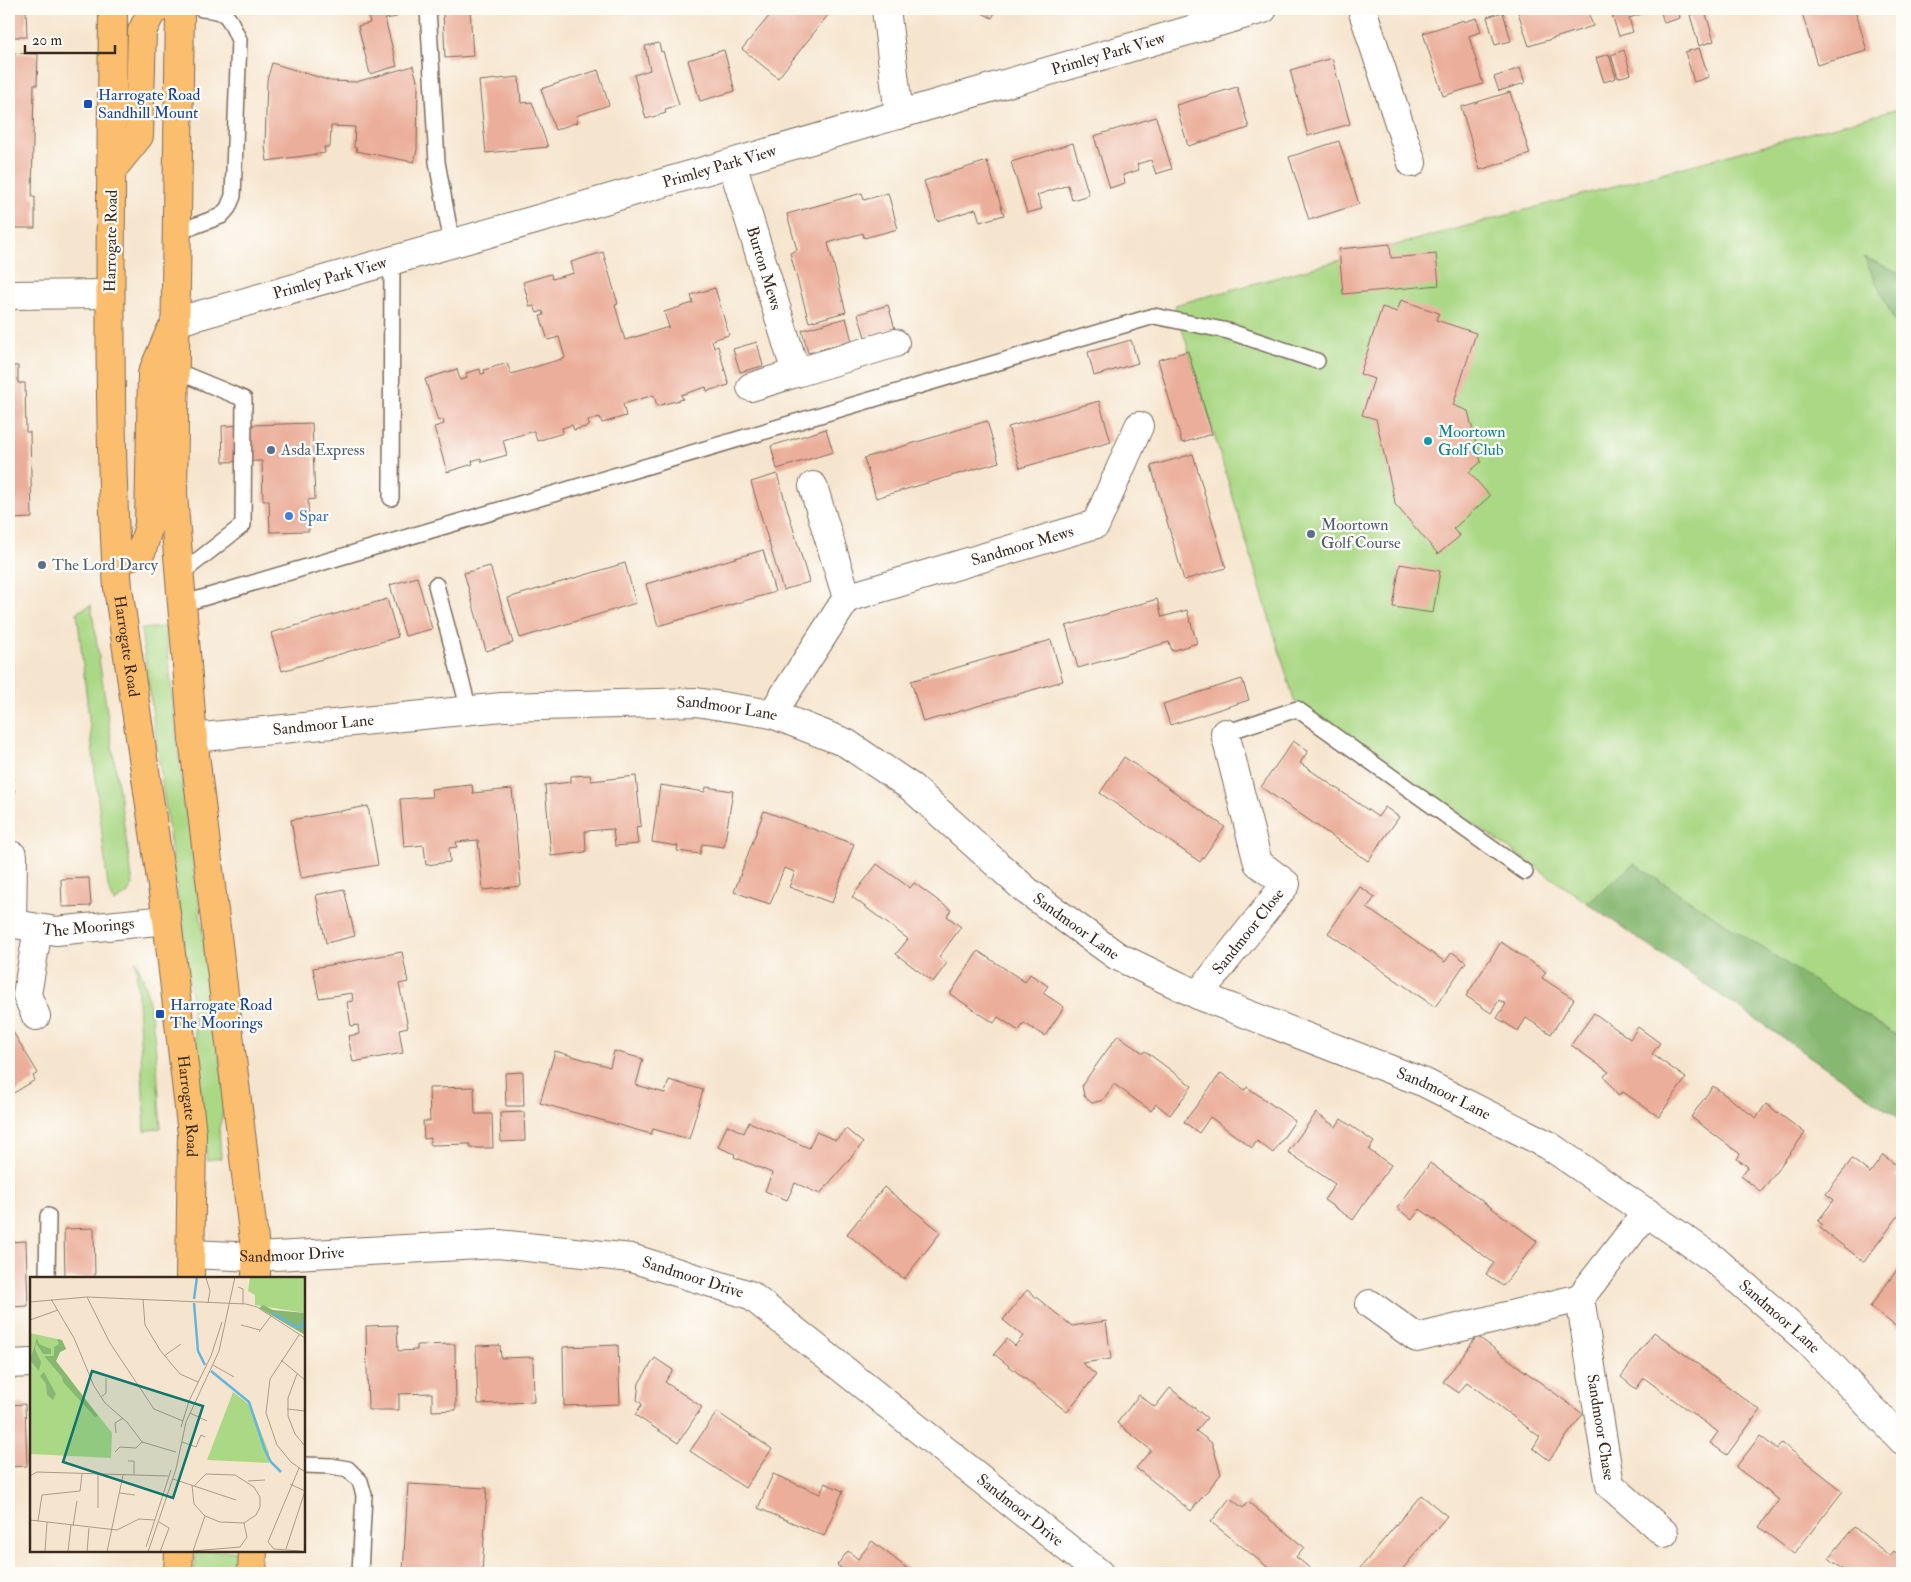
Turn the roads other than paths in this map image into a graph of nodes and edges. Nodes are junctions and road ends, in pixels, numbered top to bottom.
1 (113, 9) edge
2 (157, 9) edge
3 (180, 9) edge
4 (202, 9) edge
5 (428, 9) edge
6 (886, 9) edge
7 (1262, 9) edge
8 (1362, 9) edge
9 (899, 115) junction
10 (732, 163) junction
11 (1412, 163) dead end
12 (111, 171) junction
13 (178, 232) junction
14 (452, 244) junction
15 (392, 261) junction
16 (9, 294) edge
17 (110, 294) junction
18 (175, 322) junction
19 (896, 343) dead end
20 (1318, 360) dead end
21 (174, 370) junction
22 (796, 374) junction
23 (751, 387) dead end
24 (1139, 426) dead end
25 (813, 486) dead end
26 (391, 498) dead end
27 (116, 562) junction
28 (180, 575) junction
29 (436, 584) dead end
30 (846, 598) junction
31 (182, 604) junction
32 (470, 710) junction
33 (772, 714) junction
34 (1226, 733) joint
35 (193, 738) junction
36 (13, 856) dead end
37 (1525, 872) dead end
38 (167, 920) junction
39 (20, 925) edge
40 (1198, 995) junction
41 (36, 1016) dead end
42 (1647, 1212) junction
43 (48, 1216) dead end
44 (191, 1266) edge
45 (256, 1268) edge
46 (47, 1277) edge
47 (1580, 1298) junction
48 (1370, 1304) dead end
49 (30, 1363) edge
50 (9, 1364) edge
51 (1893, 1415) edge
52 (1902, 1440) edge
53 (305, 1466) edge
54 (1664, 1533) dead end
55 (179, 1552) edge
56 (253, 1552) edge
57 (178, 1573) edge
58 (252, 1573) edge
59 (360, 1573) edge
60 (1099, 1573) edge

1 - 12 highway, Harrogate Road
2 - 12 highway
3 - 13 highway
4 - 13 lane
5 - 14 lane
6 - 9 street
7 - 9 street, Primley Park View
8 - 11 street
9 - 10 street, Primley Park View
10 - 14 street, Primley Park View
10 - 22 street, Burton Mews
12 - 17 highway, Harrogate Road
13 - 18 highway
14 - 15 street, Primley Park View
15 - 18 street, Primley Park View
15 - 26 lane
16 - 17 street
17 - 27 highway, Harrogate Road
18 - 21 highway
18 - 27 highway
19 - 22 street
20 - 31 lane
21 - 28 highway
21 - 28 lane
22 - 23 street
24 - 30 street, Sandmoor Mews
25 - 30 street
27 - 38 highway, Harrogate Road
28 - 31 highway
29 - 32 lane
30 - 33 street
31 - 35 highway
32 - 33 street, Sandmoor Lane
32 - 35 street, Sandmoor Lane
33 - 40 street, Sandmoor Lane
34 - 37 lane
34 - 40 street, Sandmoor Close
35 - 45 highway
36 - 39 street
38 - 39 street, The Moorings
38 - 44 highway, Harrogate Road
39 - 41 street
40 - 42 street, Sandmoor Lane
42 - 47 street
42 - 51 street, Sandmoor Lane
43 - 46 lane
44 - 45 street, Sandmoor Drive
45 - 60 street, Sandmoor Drive
47 - 48 street
47 - 54 street, Sandmoor Chase
49 - 50 street
51 - 52 street, Sandmoor Lane
53 - 59 lane
55 - 57 highway
56 - 58 highway

